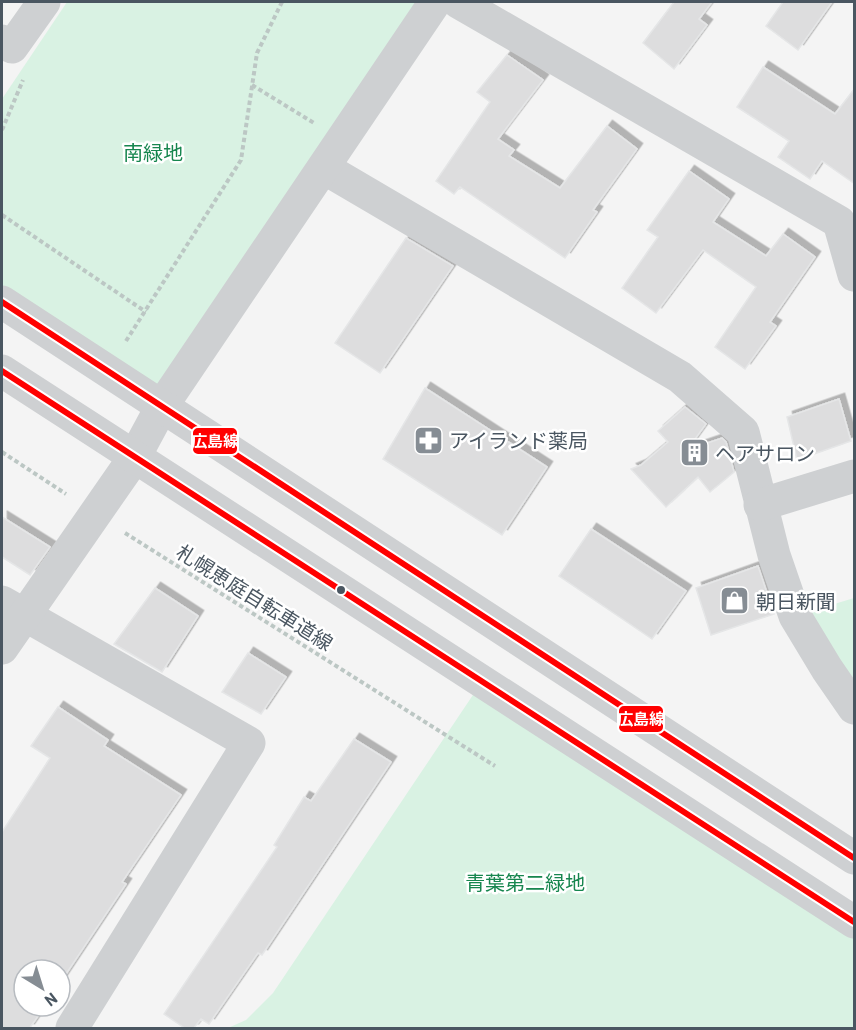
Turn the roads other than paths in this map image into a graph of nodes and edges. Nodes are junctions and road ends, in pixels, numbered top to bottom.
1 (44, 2) edge
2 (435, 2) edge
3 (458, 2) edge
4 (2, 41) edge
5 (324, 168) junction
6 (847, 219) edge
7 (855, 275) edge
8 (2, 302) edge
9 (2, 371) edge
10 (162, 406) junction
11 (134, 458) junction
12 (855, 476) edge
13 (760, 505) junction
14 (12, 609) edge
15 (2, 648) edge
16 (855, 708) edge
17 (855, 858) edge
18 (855, 922) edge
19 (72, 1029) edge

1 - 4 street
2 - 5 street
3 - 6 street
5 - 10 street
5 - 13 street
6 - 7 street
8 - 10 street
9 - 11 street
10 - 11 street
10 - 17 street
11 - 14 street
11 - 18 street
12 - 13 street
13 - 16 street
14 - 15 street
14 - 19 street

